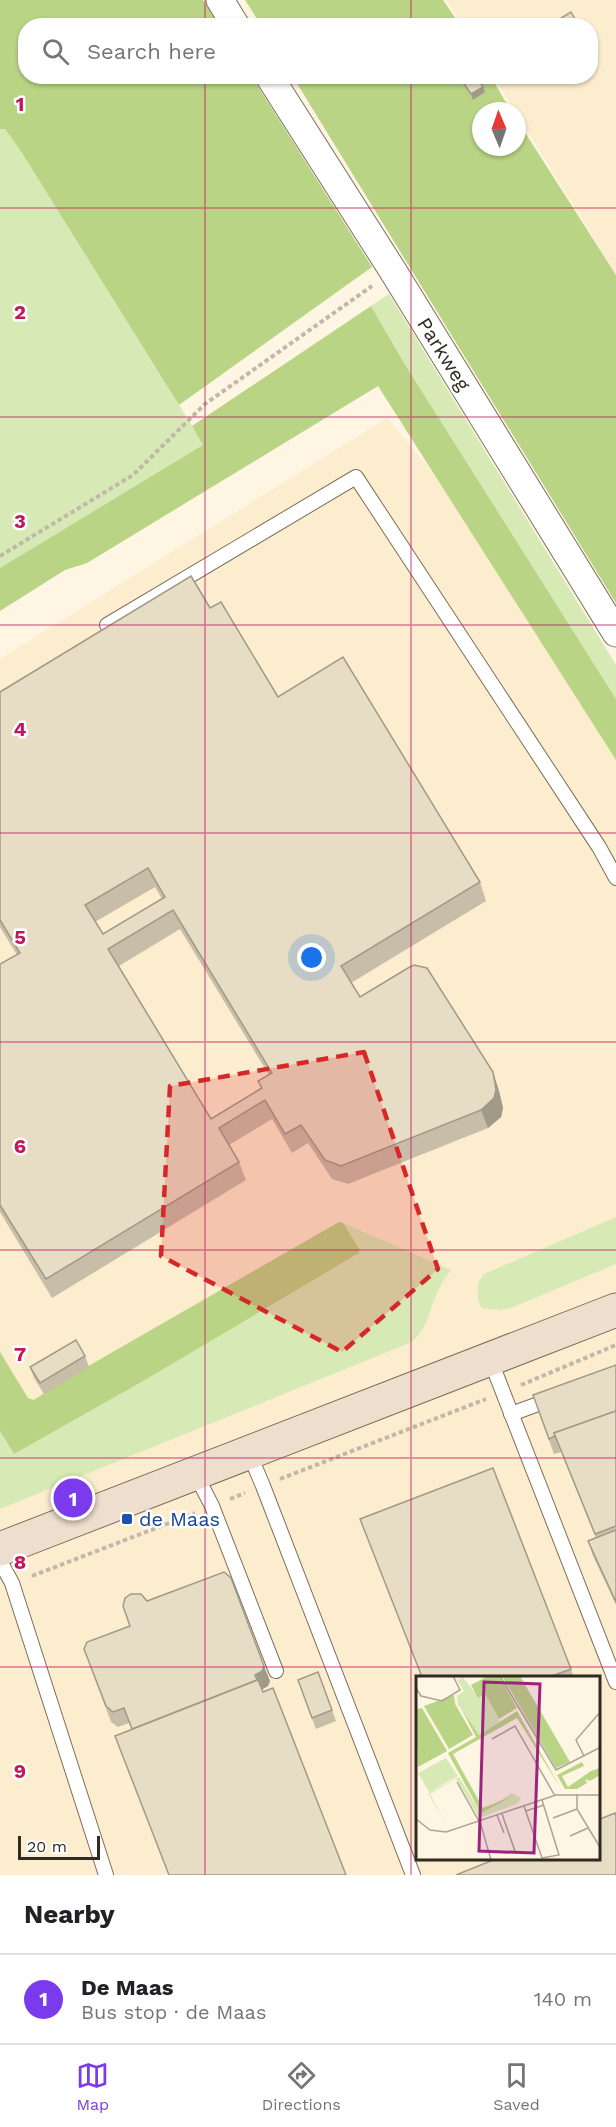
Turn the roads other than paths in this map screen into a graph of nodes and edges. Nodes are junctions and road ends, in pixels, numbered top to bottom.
1 (220, 0) edge
2 (231, 18) edge
3 (273, 84) edge
4 (107, 625) edge
5 (616, 633) edge
6 (616, 878) edge
7 (616, 1310) edge
8 (490, 1359) junction
9 (564, 1394) edge
10 (512, 1414) junction
11 (249, 1453) junction
12 (195, 1473) junction
13 (0, 1549) edge
14 (0, 1562) edge
15 (276, 1671) dead end
16 (616, 1682) edge
17 (106, 1875) edge
18 (413, 1875) edge

1 - 2 street
3 - 5 street, Parkweg
4 - 6 lane
7 - 8 street
8 - 10 lane
8 - 11 street
9 - 10 lane
10 - 16 lane
11 - 12 street
11 - 18 lane
12 - 13 street
12 - 15 lane
14 - 17 lane

